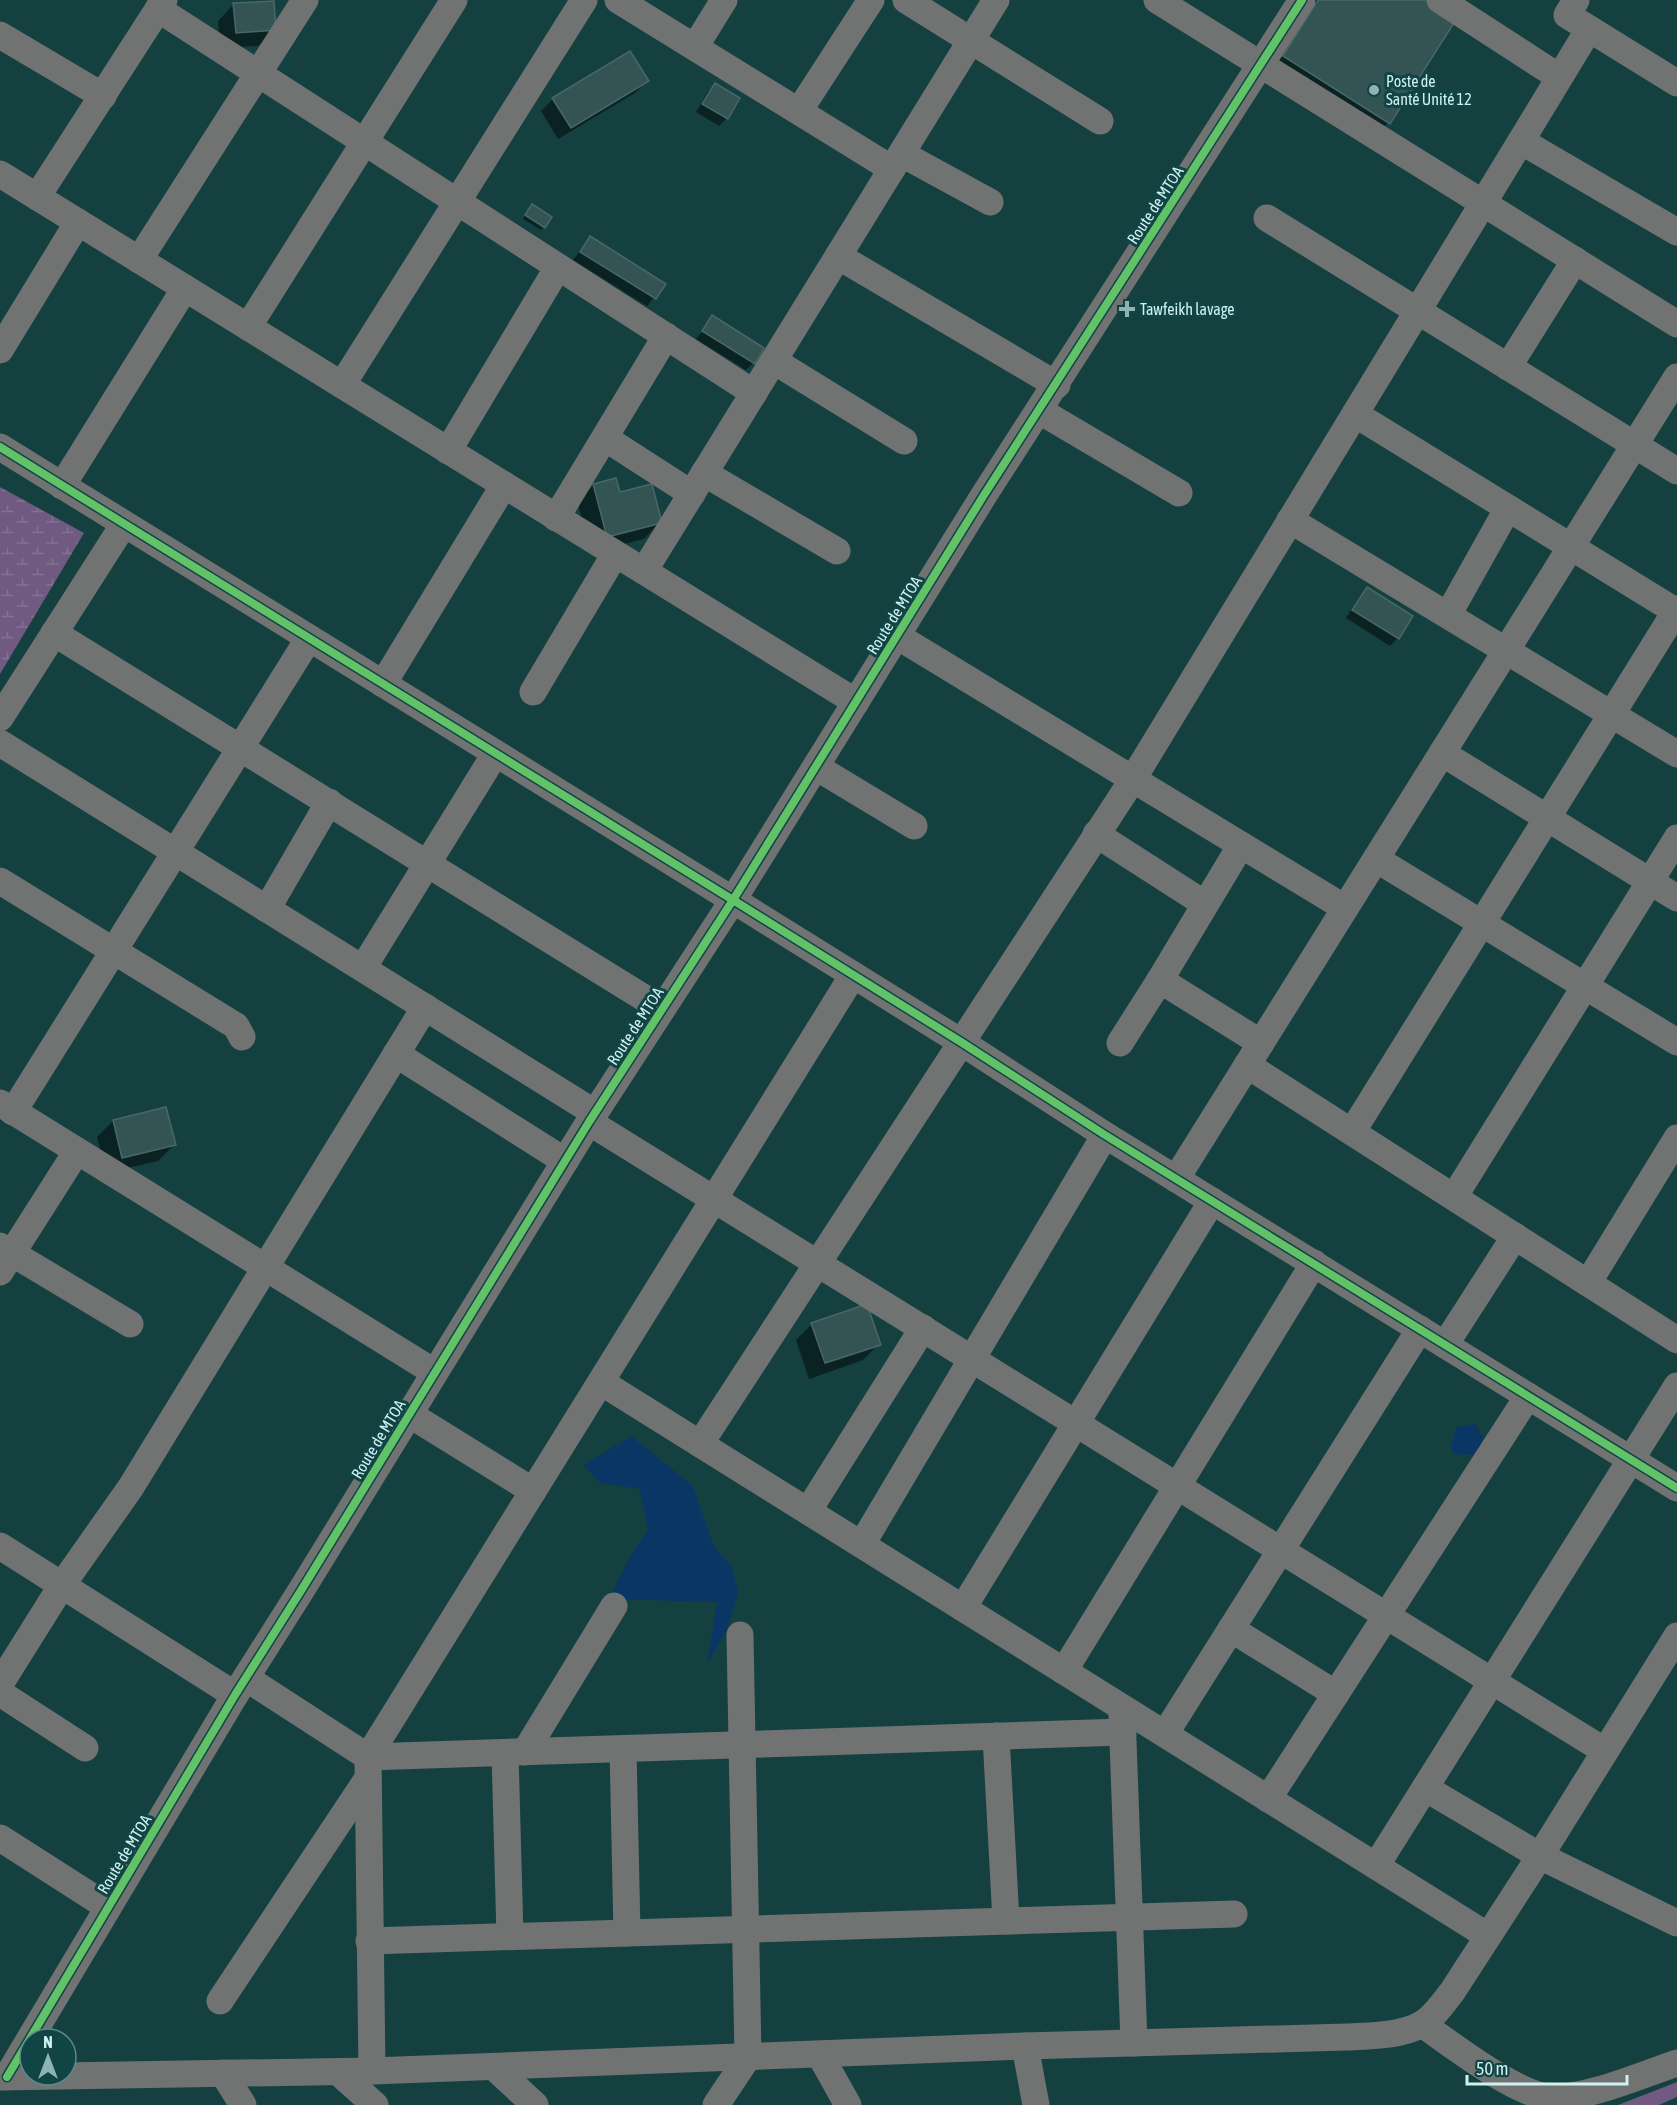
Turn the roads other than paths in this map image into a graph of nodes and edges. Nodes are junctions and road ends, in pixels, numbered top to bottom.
1 (454, 0) edge
2 (584, 0) edge
3 (618, 0) edge
4 (724, 0) edge
5 (871, 0) edge
6 (906, 0) edge
7 (996, 0) edge
8 (1157, 0) edge
9 (1302, 0) edge
10 (1440, 0) edge
11 (1576, 0) edge
12 (303, 1) edge
13 (161, 5) edge
14 (1589, 29) junction
15 (0, 35) edge
16 (971, 40) junction
17 (695, 47) junction
18 (1261, 65) junction
19 (258, 74) junction
20 (1559, 77) junction
21 (1677, 83) edge
22 (103, 96) junction
23 (799, 111) junction
24 (1100, 121) dead end
25 (1521, 141) junction
26 (365, 143) junction
27 (897, 161) junction
28 (0, 174) edge
29 (38, 197) junction
30 (457, 202) junction
31 (990, 202) dead end
32 (1483, 203) junction
33 (1267, 218) dead end
34 (78, 222) junction
35 (1677, 232) edge
36 (838, 256) junction
37 (139, 260) junction
38 (1575, 260) junction
39 (558, 267) junction
40 (185, 288) junction
41 (1417, 311) junction
42 (1677, 324) edge
43 (248, 327) junction
44 (666, 336) junction
45 (0, 350) edge
46 (774, 361) junction
47 (1508, 367) junction
48 (1677, 377) edge
49 (342, 385) junction
50 (1057, 385) junction
51 (754, 393) junction
52 (1040, 411) junction
53 (1355, 414) junction
54 (605, 438) junction
55 (904, 441) dead end
56 (1635, 446) junction
57 (0, 447) edge
58 (448, 451) junction
59 (1677, 471) edge
60 (698, 483) junction
61 (504, 485) junction
62 (62, 486) junction
63 (1179, 493) dead end
64 (1508, 508) junction
65 (556, 518) junction
66 (1290, 520) junction
67 (124, 524) junction
68 (1571, 547) junction
69 (837, 551) dead end
70 (615, 554) junction
71 (644, 571) junction
72 (1677, 611) edge
73 (1448, 615) junction
74 (54, 633) junction
75 (897, 636) junction
76 (309, 638) junction
77 (1506, 651) junction
78 (383, 684) junction
79 (533, 692) dead end
80 (856, 702) junction
81 (1612, 715) junction
82 (0, 718) edge
83 (0, 743) edge
84 (240, 747) junction
85 (1442, 753) junction
86 (495, 754) junction
87 (1677, 754) edge
88 (816, 767) junction
89 (1133, 779) junction
90 (329, 802) junction
91 (1548, 818) junction
92 (914, 826) dead end
93 (1096, 834) junction
94 (1677, 838) edge
95 (1241, 845) junction
96 (176, 852) junction
97 (1376, 859) junction
98 (428, 864) junction
99 (0, 880) edge
100 (1650, 882) junction
101 (1677, 898) edge
102 (733, 900) junction
103 (1205, 904) junction
104 (1345, 908) junction
105 (267, 909) junction
106 (1482, 924) junction
107 (113, 950) junction
108 (363, 969) junction
109 (853, 975) junction
110 (1160, 980) junction
111 (1585, 986) junction
112 (425, 1007) junction
113 (662, 1009) junction
114 (1674, 1034) edge
115 (242, 1037) dead end
116 (961, 1042) junction
117 (1119, 1043) dead end
118 (396, 1054) junction
119 (1254, 1054) junction
120 (7, 1107) edge
121 (592, 1118) junction
122 (1352, 1132) junction
123 (1105, 1135) junction
124 (1677, 1138) edge
125 (77, 1151) junction
126 (566, 1161) junction
127 (1176, 1179) junction
128 (1454, 1197) junction
129 (714, 1199) junction
130 (1212, 1201) junction
131 (1515, 1236) junction
132 (4, 1258) edge
133 (818, 1263) junction
134 (1314, 1263) junction
135 (265, 1267) junction
136 (1588, 1283) junction
137 (130, 1324) dead end
138 (923, 1328) junction
139 (1420, 1329) junction
140 (1677, 1340) edge
141 (1445, 1345) junction
142 (972, 1359) junction
143 (434, 1372) junction
144 (601, 1382) junction
145 (1677, 1386) edge
146 (1528, 1395) junction
147 (409, 1414) junction
148 (1076, 1423) junction
149 (700, 1444) junction
150 (1631, 1459) junction
151 (1177, 1486) junction
152 (1677, 1488) edge
153 (533, 1491) junction
154 (808, 1511) junction
155 (862, 1544) junction
156 (0, 1546) edge
157 (1281, 1550) junction
158 (62, 1585) junction
159 (614, 1606) dead end
160 (963, 1608) junction
161 (1386, 1615) junction
162 (1231, 1629) junction
163 (740, 1635) dead end
164 (1677, 1636) edge
165 (1669, 1666) edge
166 (4, 1669) edge
167 (1064, 1671) junction
168 (1492, 1681) junction
169 (241, 1686) junction
170 (0, 1693) edge
171 (1336, 1694) junction
172 (1123, 1720) junction
173 (1165, 1734) junction
174 (996, 1736) junction
175 (742, 1745) junction
176 (85, 1748) dead end
177 (623, 1749) junction
178 (1605, 1751) junction
179 (515, 1752) junction
180 (369, 1768) junction
181 (1425, 1788) junction
182 (1268, 1799) junction
183 (0, 1838) edge
184 (1540, 1856) junction
185 (1376, 1866) junction
186 (108, 1907) junction
187 (1234, 1914) dead end
188 (1129, 1917) junction
189 (1006, 1921) junction
190 (1677, 1923) edge
191 (747, 1929) junction
192 (627, 1932) junction
193 (510, 1936) junction
194 (1488, 1936) junction
195 (369, 1941) junction
196 (220, 2001) dead end
197 (1422, 2024) junction
198 (1134, 2043) junction
199 (1025, 2046) junction
200 (820, 2055) junction
201 (748, 2057) junction
202 (1677, 2063) edge
203 (494, 2067) junction
204 (372, 2071) junction
205 (338, 2072) junction
206 (223, 2073) junction
207 (3, 2077) edge
208 (243, 2105) edge
209 (375, 2105) edge
210 (535, 2105) edge
211 (716, 2105) edge
212 (848, 2105) edge
213 (1036, 2105) edge

1 - 26 street
2 - 30 street
3 - 17 street
4 - 17 street
5 - 23 street
6 - 16 street
7 - 16 street
8 - 18 street
9 - 18 street, Route de MTOA
10 - 20 street
11 - 14 street
12 - 19 street
13 - 19 street
13 - 22 street
14 - 20 street
14 - 21 street
15 - 22 street
16 - 24 street
16 - 27 street
17 - 23 street
18 - 32 street
18 - 50 street, Route de MTOA
19 - 26 street
19 - 37 street
20 - 25 street
22 - 29 street
23 - 27 street
25 - 32 street
25 - 35 street
26 - 30 street
26 - 43 street
27 - 31 street
27 - 36 street
28 - 29 street
29 - 34 street
30 - 39 street
30 - 49 street
32 - 38 street
32 - 41 street
33 - 41 street
34 - 37 street
34 - 45 street
36 - 46 street
36 - 50 street
37 - 40 street
38 - 42 street
38 - 47 street
39 - 44 street
39 - 58 street
40 - 43 street
40 - 62 street
41 - 47 street
41 - 53 street
43 - 49 street
44 - 51 street
44 - 54 street
46 - 51 street
46 - 55 street
47 - 56 street
48 - 56 street
49 - 58 street
50 - 52 street, Route de MTOA
51 - 60 street
52 - 63 street
52 - 75 street, Route de MTOA
53 - 64 street
53 - 66 street
54 - 60 street
54 - 65 street
56 - 59 street
56 - 68 street
57 - 62 street
58 - 61 street
60 - 69 street
60 - 71 street
61 - 65 street
61 - 78 street
62 - 67 street
64 - 68 street
64 - 73 street
65 - 70 street
66 - 73 street
66 - 89 street
67 - 74 street
67 - 76 street
68 - 72 street
68 - 77 street
70 - 71 street
70 - 79 street
71 - 80 street
72 - 81 street
73 - 77 street
74 - 82 street
74 - 84 street
75 - 80 street, Route de MTOA
75 - 89 street
76 - 78 street
76 - 84 street
77 - 81 street
77 - 85 street
78 - 86 street
80 - 88 street, Route de MTOA
81 - 87 street
81 - 91 street
83 - 96 street
84 - 90 street
84 - 96 street
85 - 91 street
85 - 97 street
86 - 98 street
86 - 102 street
88 - 92 street
88 - 102 street, Route de MTOA
89 - 93 street
89 - 95 street
90 - 98 street
90 - 105 street
91 - 100 street
91 - 106 street
93 - 103 street
93 - 116 street
94 - 100 street
95 - 103 street
95 - 104 street
96 - 105 street
96 - 107 street
97 - 104 street
97 - 106 street
98 - 108 street
98 - 113 street
99 - 107 street
100 - 101 street
100 - 111 street
102 - 109 street
102 - 113 street, Route de MTOA
103 - 110 street
104 - 119 street
105 - 108 street
106 - 111 street
106 - 122 street
107 - 115 street
107 - 120 street
108 - 112 street
109 - 116 street
109 - 129 street
110 - 117 street
110 - 119 street
111 - 114 street
111 - 128 street
112 - 118 street
112 - 121 street
113 - 121 street, Route de MTOA
116 - 123 street
116 - 133 street
118 - 126 street
118 - 135 street
119 - 122 street
119 - 127 street
120 - 125 street
121 - 126 street, Route de MTOA
121 - 129 street
122 - 128 street
123 - 127 street
123 - 142 street
124 - 136 street
125 - 132 street
125 - 135 street
126 - 143 street, Route de MTOA
127 - 130 street
128 - 131 street
129 - 133 street
129 - 144 street
130 - 134 street
130 - 148 street
131 - 136 street
131 - 141 street
132 - 137 street
133 - 138 street
133 - 149 street
134 - 139 street
134 - 151 street
135 - 143 street
135 - 158 street
136 - 140 street
138 - 142 street
138 - 154 street
139 - 141 street
139 - 157 street
141 - 146 street
142 - 148 street
142 - 155 street
143 - 147 street, Route de MTOA
144 - 149 street
144 - 153 street
145 - 150 street
146 - 150 street
146 - 161 street
147 - 153 street
147 - 169 street, Route de MTOA
148 - 151 street
148 - 160 street
149 - 154 street
150 - 152 street
150 - 168 street
151 - 157 street
151 - 167 street
153 - 180 street
154 - 155 street
155 - 160 street
156 - 158 street
157 - 161 street
157 - 162 street
158 - 166 street
158 - 169 street
159 - 179 street
160 - 167 street
161 - 168 street
161 - 171 street
162 - 171 street
162 - 173 street
163 - 175 street
164 - 165 street
165 - 178 street
167 - 172 street
168 - 178 street
168 - 181 street
169 - 180 street
169 - 186 street, Route de MTOA
170 - 176 street
171 - 182 street
172 - 173 street
172 - 174 street
172 - 188 street
173 - 182 street
174 - 175 street
174 - 189 street
175 - 177 street
175 - 191 street
177 - 179 street
177 - 192 street
178 - 184 street
179 - 180 street
179 - 193 street
180 - 195 street
180 - 196 street
181 - 184 street
181 - 185 street
182 - 185 street
183 - 186 street
184 - 190 street
184 - 194 street
185 - 194 street
186 - 207 street, Route de MTOA
187 - 188 street
188 - 189 street
188 - 198 street
189 - 191 street
191 - 192 street
191 - 201 street
192 - 193 street
193 - 195 street
194 - 197 street
195 - 204 street
197 - 198 street
197 - 202 street
198 - 199 street
199 - 200 street
199 - 213 street
200 - 201 street
200 - 212 street
201 - 203 street
201 - 211 street
203 - 204 street
203 - 210 street
204 - 205 street
205 - 206 street
205 - 209 street
206 - 207 street
206 - 208 street

